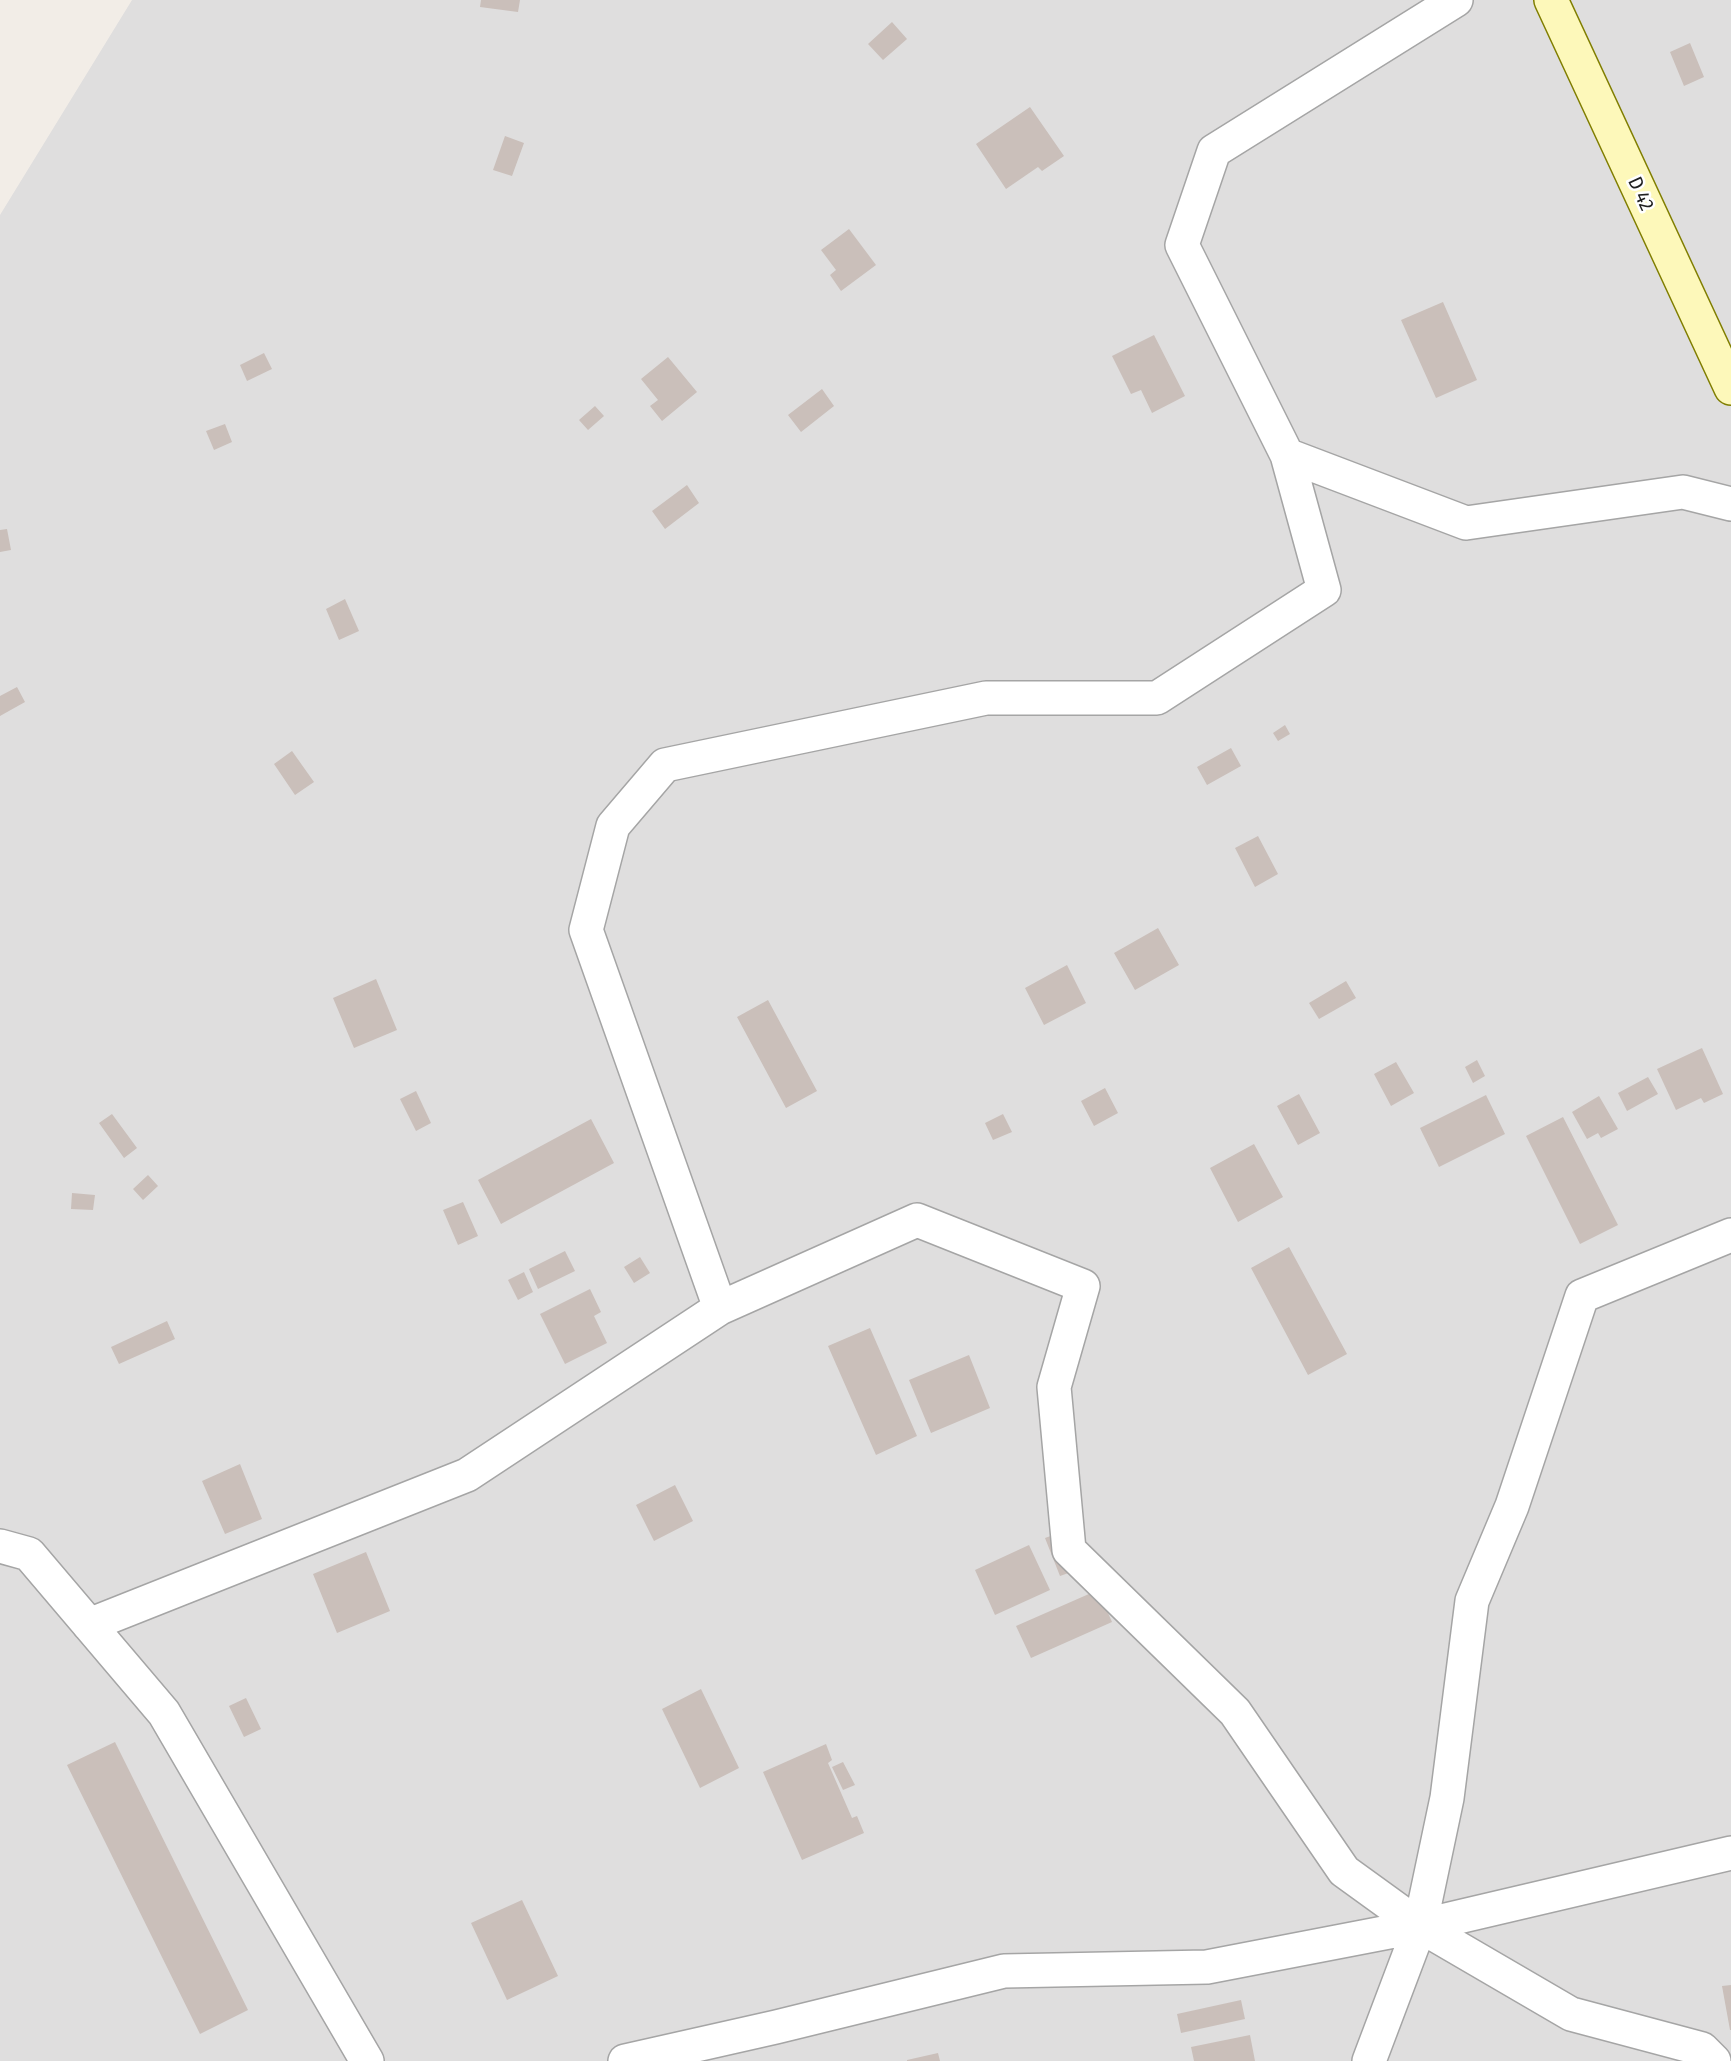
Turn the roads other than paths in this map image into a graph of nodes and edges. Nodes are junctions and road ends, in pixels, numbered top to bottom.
1 (1456, 0) edge
2 (1551, 0) edge
3 (1731, 388) edge
4 (1287, 455) junction
5 (1731, 504) edge
6 (1731, 1234) edge
7 (720, 1308) junction
8 (0, 1546) edge
9 (89, 1625) junction
10 (1731, 1853) edge
11 (1420, 1926) junction
12 (367, 2061) edge
13 (625, 2061) edge
14 (1369, 2061) edge
15 (1714, 2061) edge

1 - 4 street
2 - 3 street, D 42 / D 42
4 - 5 street
4 - 7 street
6 - 11 street
7 - 9 street
7 - 11 street
8 - 9 street
9 - 12 street
10 - 11 street
11 - 13 street
11 - 14 street
11 - 15 street

